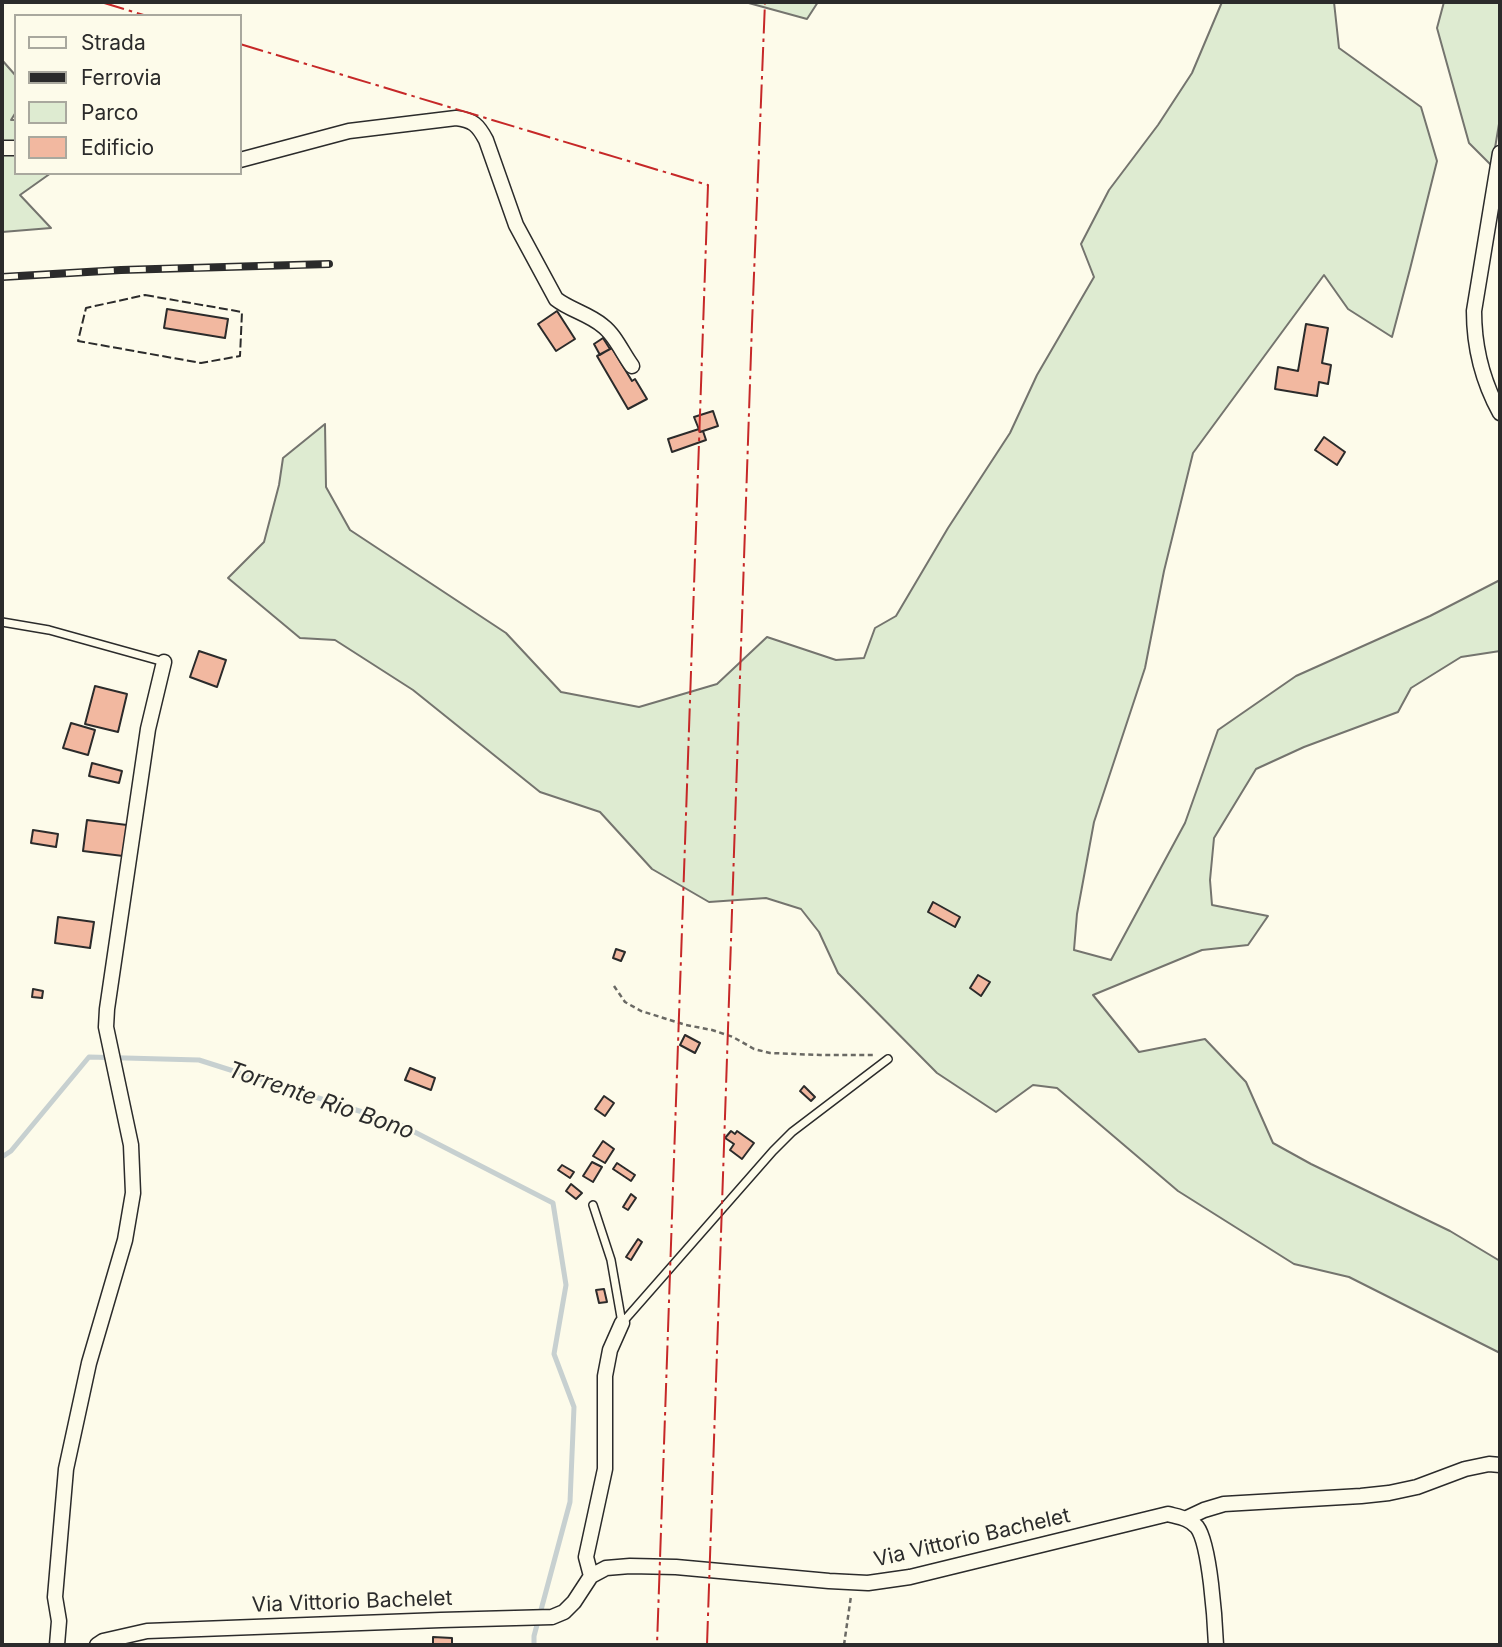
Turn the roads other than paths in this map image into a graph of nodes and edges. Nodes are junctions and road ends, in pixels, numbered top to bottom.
1 (1500, 153) edge
2 (242, 159) edge
3 (632, 366) dead end
4 (1500, 413) edge
5 (2, 622) edge
6 (164, 662) joint
7 (888, 1059) road end
8 (593, 1205) dead end
9 (622, 1323) junction
10 (1500, 1465) edge
11 (1187, 1518) junction
12 (591, 1576) junction
13 (57, 1645) edge
14 (97, 1645) edge
15 (1216, 1645) edge

1 - 4 street
2 - 3 street
5 - 6 lane
6 - 13 street
7 - 9 lane
8 - 9 lane
9 - 12 street
10 - 11 street
11 - 12 street, Via Vittorio Bachelet
11 - 15 street
12 - 14 street, Via Vittorio Bachelet

